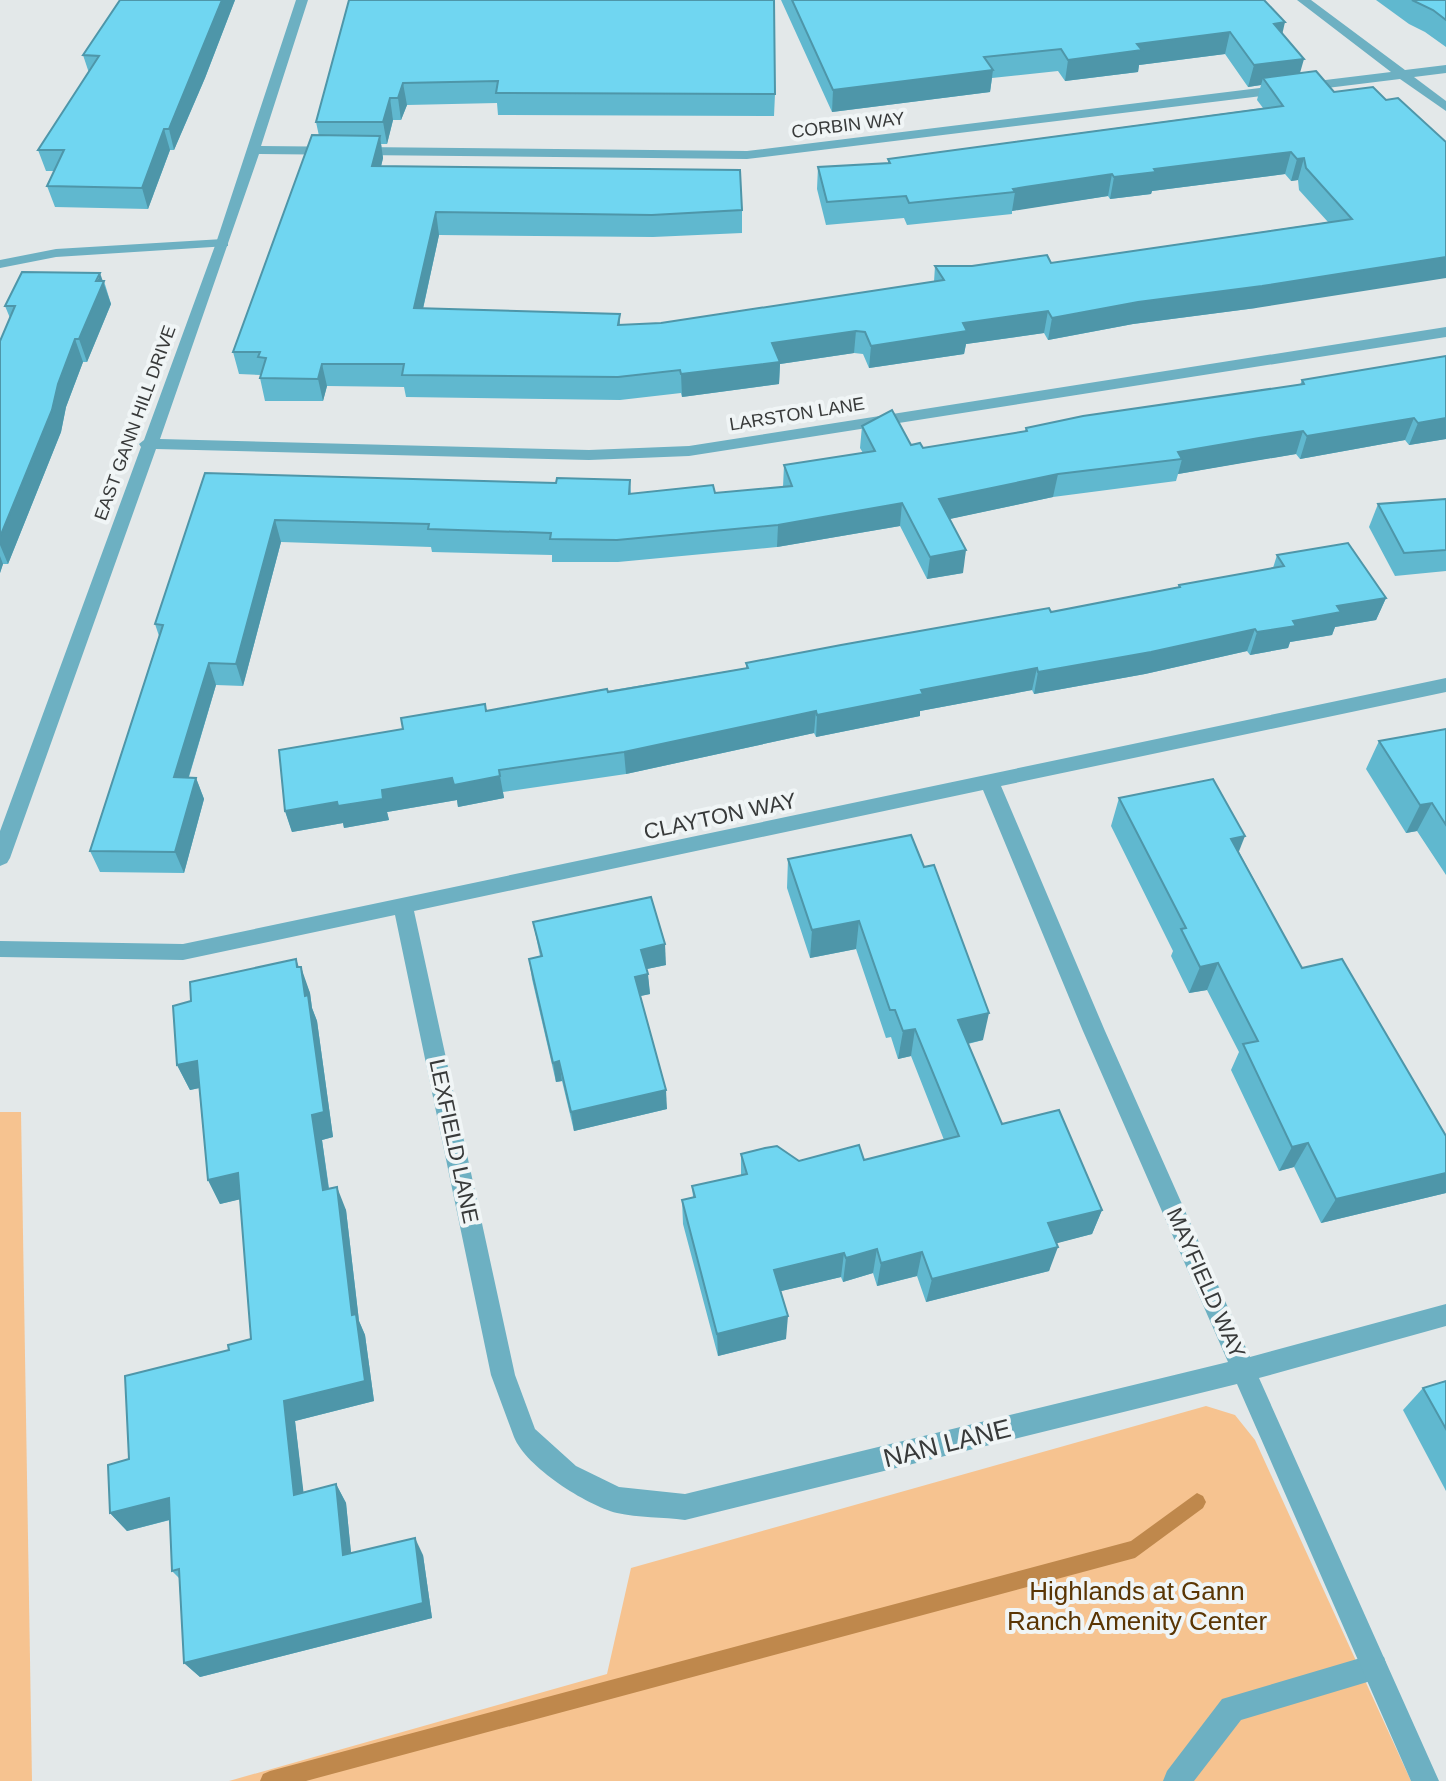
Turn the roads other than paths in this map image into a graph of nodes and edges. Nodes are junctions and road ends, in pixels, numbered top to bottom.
1 (302, 0) edge
2 (1303, 0) edge
3 (1446, 69) edge
4 (1403, 75) junction
5 (1446, 107) edge
6 (251, 150) junction
7 (223, 243) junction
8 (0, 264) edge
9 (1446, 332) edge
10 (147, 444) junction
11 (1446, 685) edge
12 (990, 783) junction
13 (0, 858) edge
14 (403, 907) junction
15 (0, 949) edge
16 (1446, 1315) edge
17 (1245, 1370) junction
18 (503, 1375) joint
19 (1374, 1667) junction
20 (1177, 1781) edge
21 (1425, 1781) edge

1 - 6 street, EAST GANN HILL DRIVE
2 - 4 street
3 - 4 street, CORBIN WAY
4 - 5 street
4 - 6 street, CORBIN WAY
6 - 7 street, EAST GANN HILL DRIVE
7 - 8 street
7 - 10 street, EAST GANN HILL DRIVE
9 - 10 street, LARSTON LANE
10 - 13 street, EAST GANN HILL DRIVE
11 - 12 street, CLAYTON WAY
12 - 14 street, CLAYTON WAY
12 - 17 street, MAYFIELD WAY
14 - 15 street, CLAYTON WAY
14 - 18 street, LEXFIELD LANE
16 - 17 street, NAN LANE
17 - 18 street, NAN LANE
17 - 19 street, MAYFIELD WAY
19 - 20 street
19 - 21 street, MAYFIELD WAY

